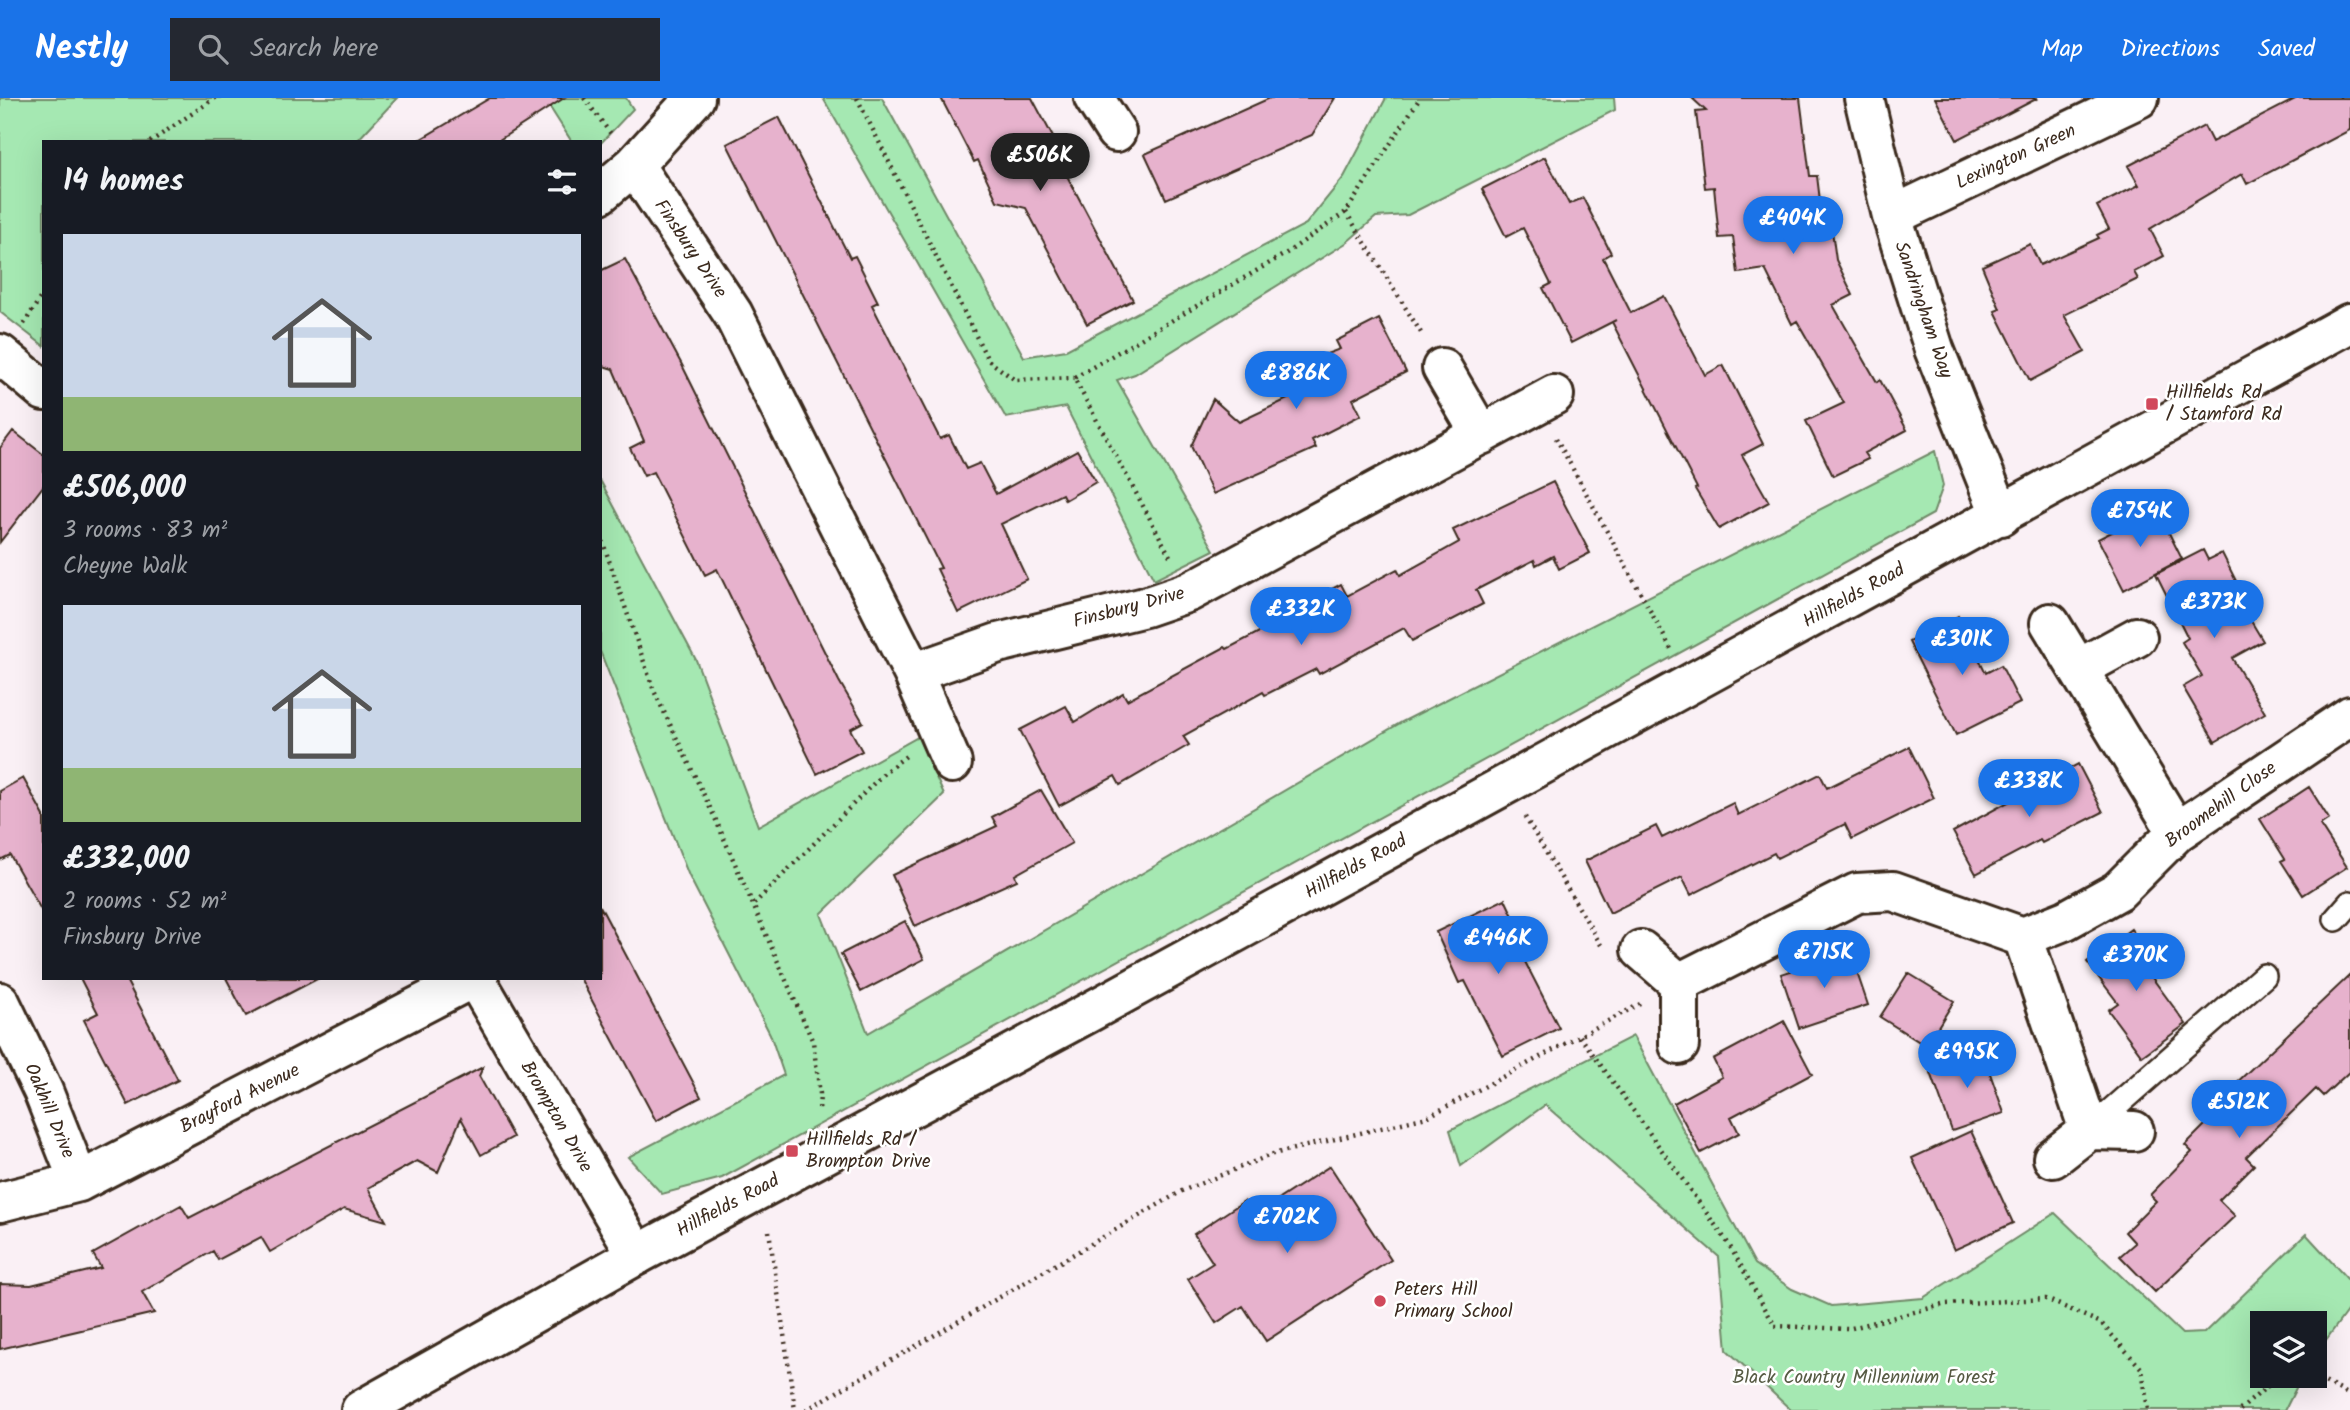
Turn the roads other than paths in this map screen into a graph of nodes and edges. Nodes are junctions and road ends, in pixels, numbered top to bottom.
1 (695, 98) edge
2 (1094, 98) edge
3 (1864, 98) edge
4 (2140, 98) edge
5 (1116, 132) dead end
6 (634, 165) junction
7 (602, 192) edge
8 (1892, 216) junction
9 (2350, 323) edge
10 (1, 357) edge
11 (1442, 368) road end
12 (42, 389) edge
13 (1546, 399) road end
14 (1481, 435) junction
15 (2001, 516) junction
16 (2050, 623) dead end
17 (2137, 637) dead end
18 (2078, 669) junction
19 (913, 673) junction
20 (2347, 727) edge
21 (945, 747) road end
22 (2177, 832) junction
23 (2023, 937) junction
24 (1642, 950) road end
25 (2264, 976) dead end
26 (470, 980) edge
27 (475, 980) edge
28 (1679, 983) junction
29 (0, 1002) edge
30 (1679, 1045) dead end
31 (2089, 1130) junction
32 (2134, 1131) dead end
33 (2053, 1158) dead end
34 (79, 1182) junction
35 (0, 1202) edge
36 (637, 1255) junction
37 (361, 1410) edge

1 - 6 street
2 - 5 street
3 - 8 street, Sandringham Way
4 - 8 street, Lexington Green
6 - 7 street
6 - 19 street, Finsbury Drive
8 - 15 street, Sandringham Way
9 - 15 street, Hillfields Road
10 - 12 street
11 - 14 street
13 - 14 street, Finsbury Drive
14 - 19 street, Finsbury Drive
15 - 36 street, Hillfields Road
16 - 18 street
17 - 18 street
18 - 22 street
19 - 21 street, Finsbury Drive
20 - 22 street, Broomehill Close
22 - 23 street, Broomehill Close
23 - 28 street
23 - 31 street
24 - 28 street
25 - 31 lane
26 - 34 street, Brayford Avenue
27 - 36 street, Brompton Drive
28 - 30 street
29 - 34 street, Oakhill Drive
31 - 32 street
31 - 33 street
34 - 35 street, Brayford Avenue
36 - 37 street, Hillfields Road

